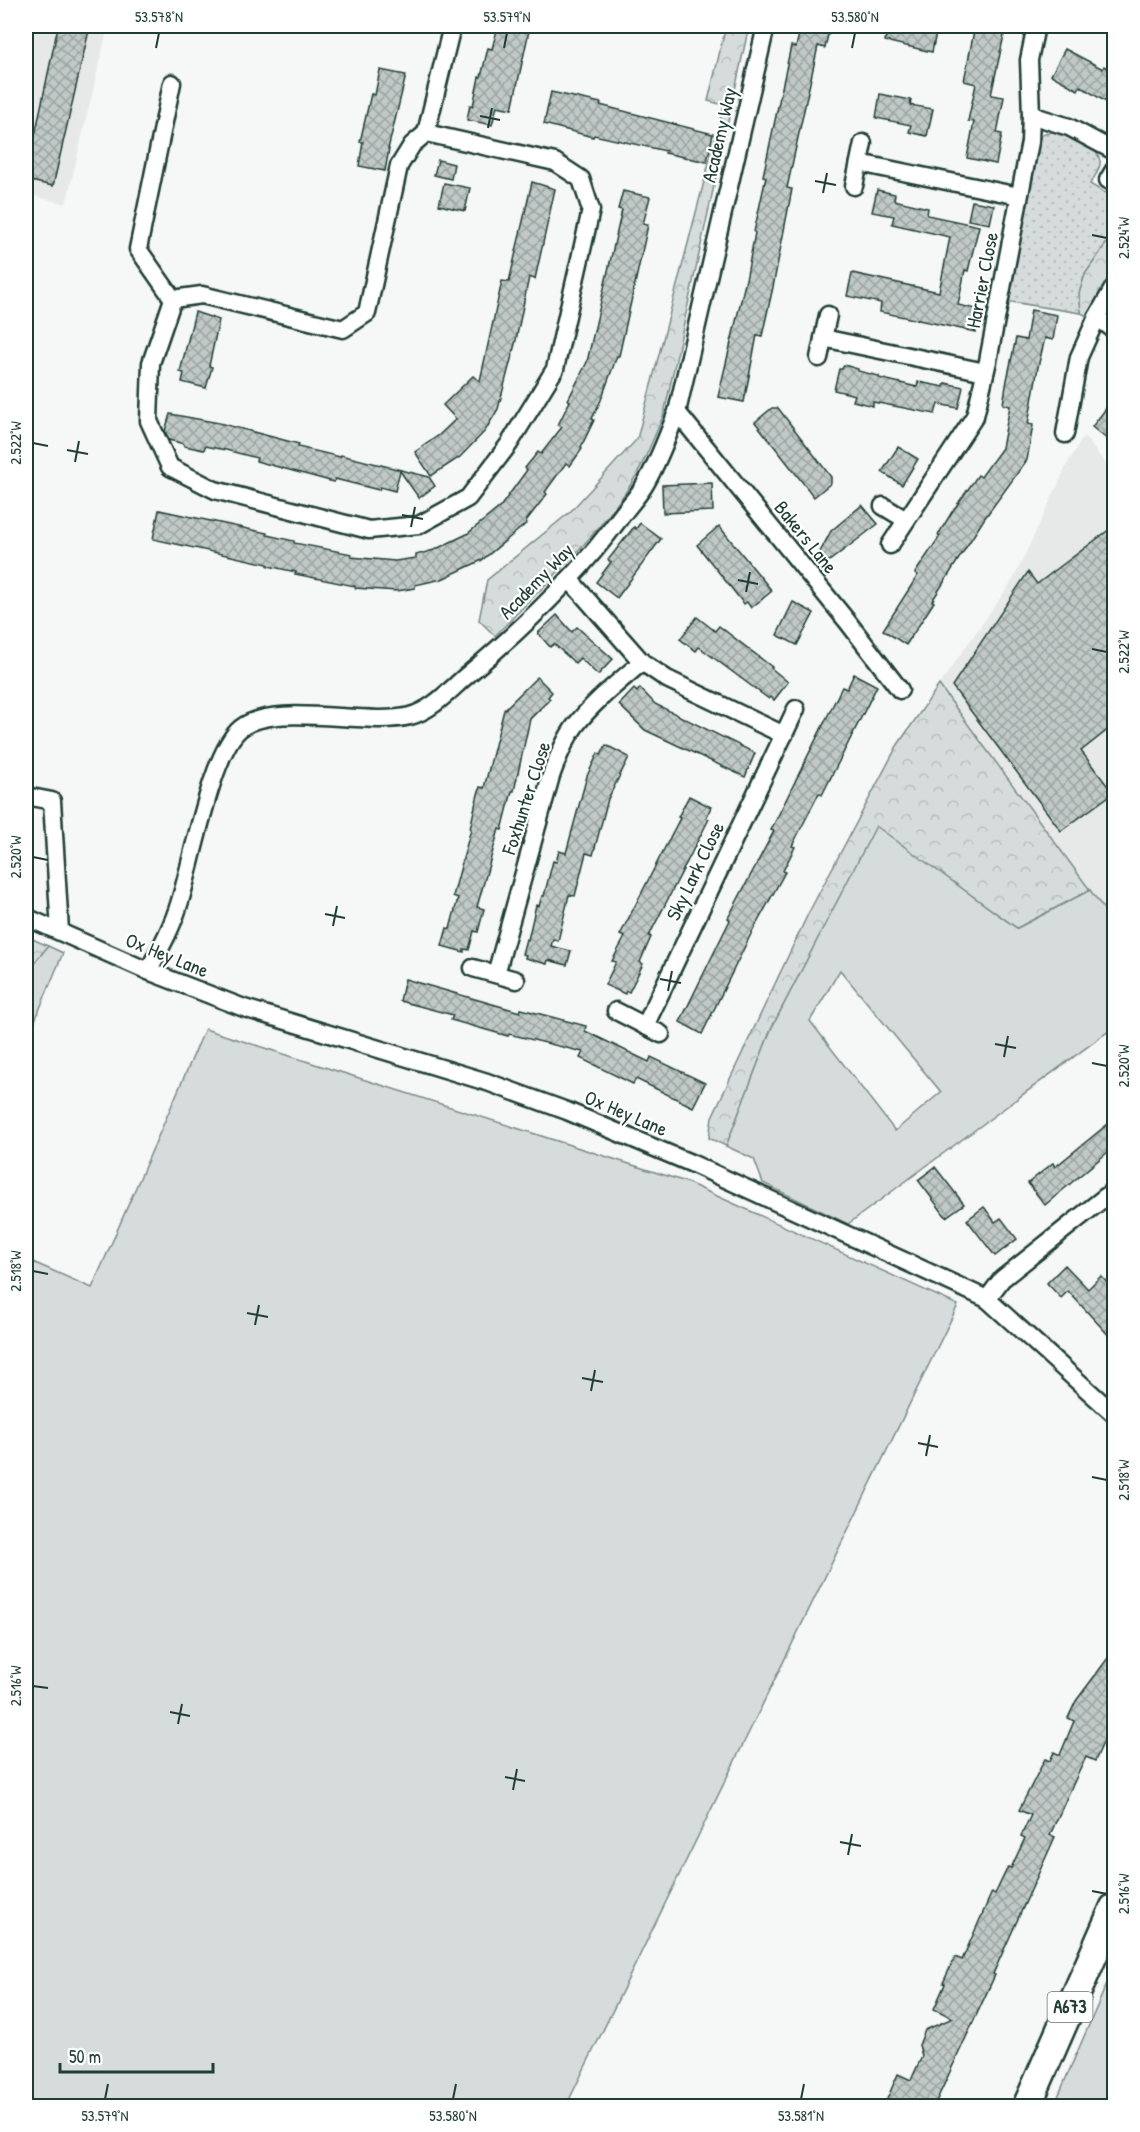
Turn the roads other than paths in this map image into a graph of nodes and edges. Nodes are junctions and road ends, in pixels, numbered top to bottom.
1 (452, 26) edge
2 (766, 26) edge
3 (1036, 26) edge
4 (172, 83) dead end
5 (1031, 116) junction
6 (426, 133) junction
7 (863, 143) dead end
8 (1114, 151) edge
9 (859, 163) junction
10 (854, 186) dead end
11 (1019, 196) junction
12 (1114, 287) edge
13 (173, 299) junction
14 (828, 315) dead end
15 (1097, 317) junction
16 (1114, 330) edge
17 (824, 338) junction
18 (819, 358) dead end
19 (985, 372) junction
20 (677, 412) junction
21 (1065, 434) dead end
22 (883, 506) dead end
23 (906, 520) junction
24 (890, 545) dead end
25 (568, 579) junction
26 (642, 662) junction
27 (900, 690) dead end
28 (796, 709) dead end
29 (784, 735) junction
30 (26, 796) edge
31 (26, 917) edge
32 (60, 931) junction
33 (473, 968) dead end
34 (148, 971) junction
35 (496, 974) junction
36 (516, 980) dead end
37 (616, 1011) dead end
38 (645, 1026) junction
39 (661, 1034) dead end
40 (1114, 1190) edge
41 (987, 1299) junction
42 (1114, 1414) edge
43 (1114, 1908) edge
44 (1027, 2106) edge

1 - 6 street
2 - 20 street, Academy Way
3 - 5 street, Harrier Close
4 - 13 street
5 - 8 street
5 - 11 street, Harrier Close
6 - 13 street
6 - 13 street
7 - 9 street
9 - 10 street
9 - 11 street
11 - 19 street, Harrier Close
12 - 15 street
14 - 17 street
15 - 16 street
15 - 21 street
17 - 18 street
17 - 19 street
19 - 23 street, Harrier Close
20 - 25 street, Academy Way
20 - 27 street, Bakers Lane
22 - 23 street
23 - 24 street, Harrier Close
25 - 26 street
25 - 34 street, Academy Way
26 - 29 street
26 - 35 street, Foxhunter Close
28 - 29 street, Sky Lark Close
29 - 38 street, Sky Lark Close
30 - 32 street
31 - 32 street, Ox Hey Lane
32 - 34 street, Ox Hey Lane
33 - 35 street
34 - 41 street, Ox Hey Lane
35 - 36 street
37 - 38 street
38 - 39 street
40 - 41 street
41 - 42 street, Ox Hey Lane
43 - 44 highway, A673

